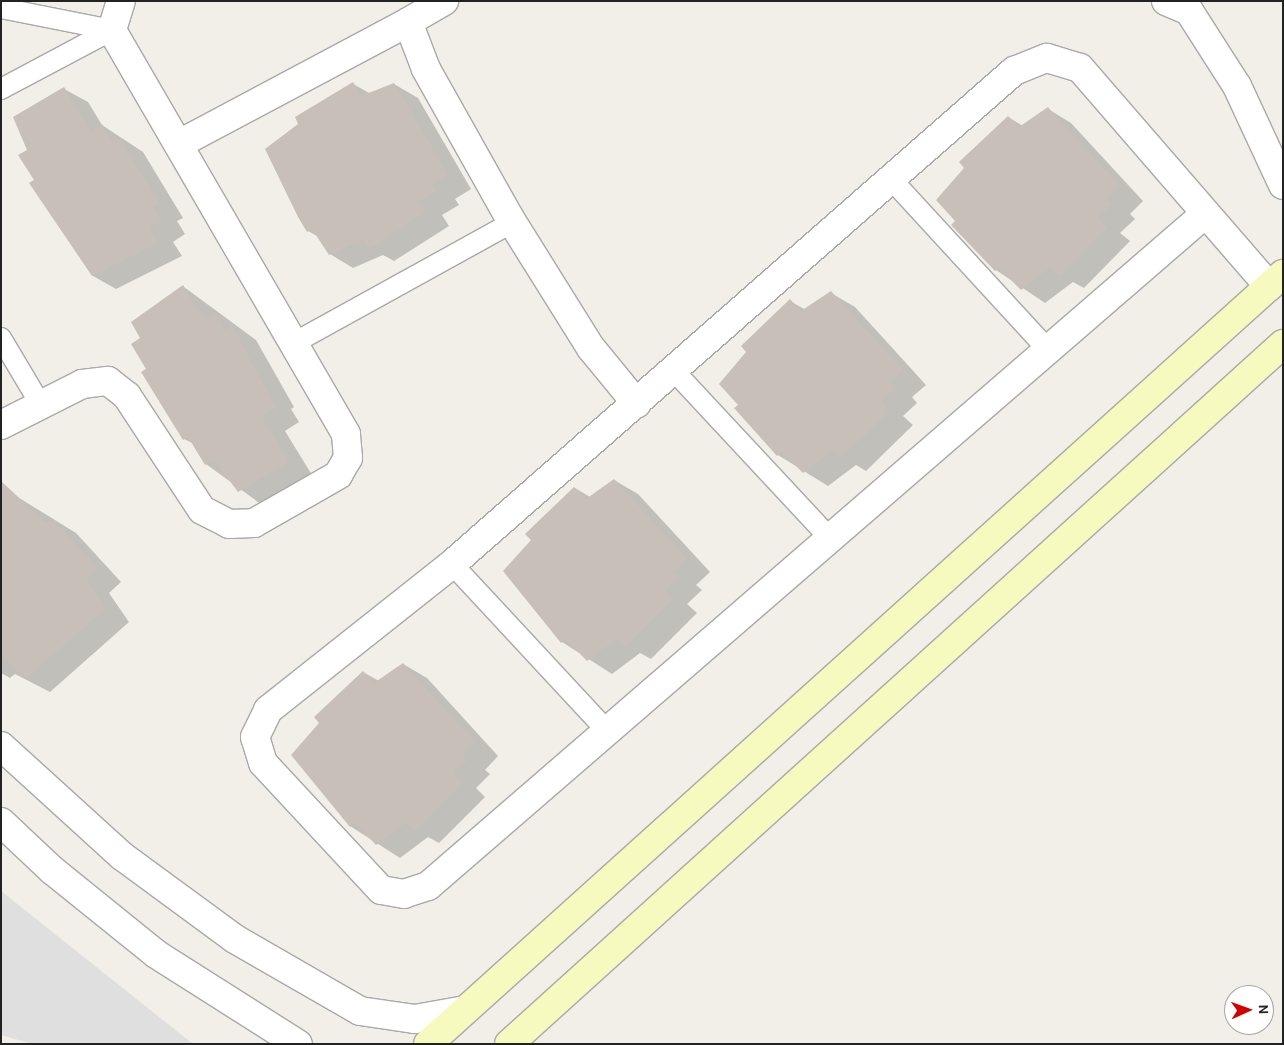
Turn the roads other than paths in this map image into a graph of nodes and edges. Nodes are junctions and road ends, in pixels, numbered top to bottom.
1 (122, 1) edge
2 (444, 1) edge
3 (1166, 1) edge
4 (1, 8) edge
5 (408, 22) junction
6 (112, 30) junction
7 (1, 89) edge
8 (179, 144) junction
9 (892, 179) junction
10 (1283, 185) edge
11 (1204, 214) junction
12 (512, 222) junction
13 (1276, 280) edge
14 (1, 338) edge
15 (294, 342) junction
16 (1283, 344) edge
17 (1048, 350) junction
18 (674, 370) junction
19 (637, 404) junction
20 (41, 405) junction
21 (1, 425) edge
22 (828, 536) junction
23 (452, 564) junction
24 (606, 730) junction
25 (1, 746) edge
26 (1, 822) edge
27 (465, 1010) junction
28 (298, 1044) edge
29 (428, 1044) edge
30 (509, 1044) edge

1 - 6 street
2 - 5 street
3 - 10 street
4 - 6 lane
5 - 8 street
5 - 12 street
6 - 7 lane
6 - 8 street
8 - 15 street
9 - 11 street
9 - 17 lane
9 - 18 street
11 - 13 street
11 - 17 street
12 - 15 lane
12 - 19 street
13 - 27 street
14 - 20 lane
15 - 20 street
16 - 30 street
17 - 22 street
18 - 19 street
18 - 22 lane
19 - 23 street
20 - 21 street
22 - 24 street
23 - 24 lane
23 - 24 street
25 - 27 street
26 - 28 street
27 - 29 street

